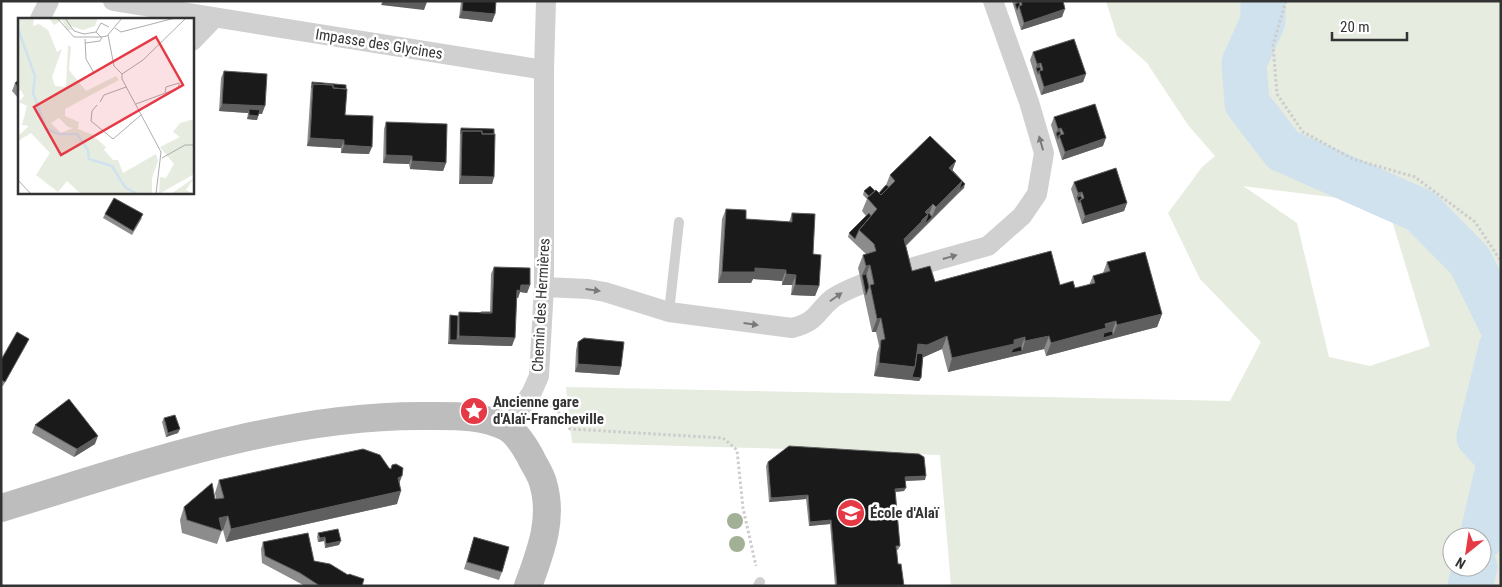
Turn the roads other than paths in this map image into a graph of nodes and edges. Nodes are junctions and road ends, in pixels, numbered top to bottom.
1 (49, 1) edge
2 (113, 1) edge
3 (546, 1) edge
4 (993, 1) edge
5 (40, 18) edge
6 (214, 18) junction
7 (194, 39) edge
8 (544, 70) junction
9 (679, 222) dead end
10 (903, 270) edge
11 (862, 284) edge
12 (544, 287) junction
13 (670, 312) junction
14 (508, 428) junction
15 (1, 508) edge
16 (528, 586) edge

1 - 5 street
2 - 6 street, Impasse des Glycines
3 - 8 street, Chemin des Hermières
10 -> 4 street
6 - 7 street
6 - 8 street, Impasse des Glycines
8 - 12 street, Chemin des Hermières
9 - 13 lane
13 -> 11 street
12 -> 13 street
12 - 14 street, Chemin des Hermières
14 - 15 main road
14 - 16 main road

